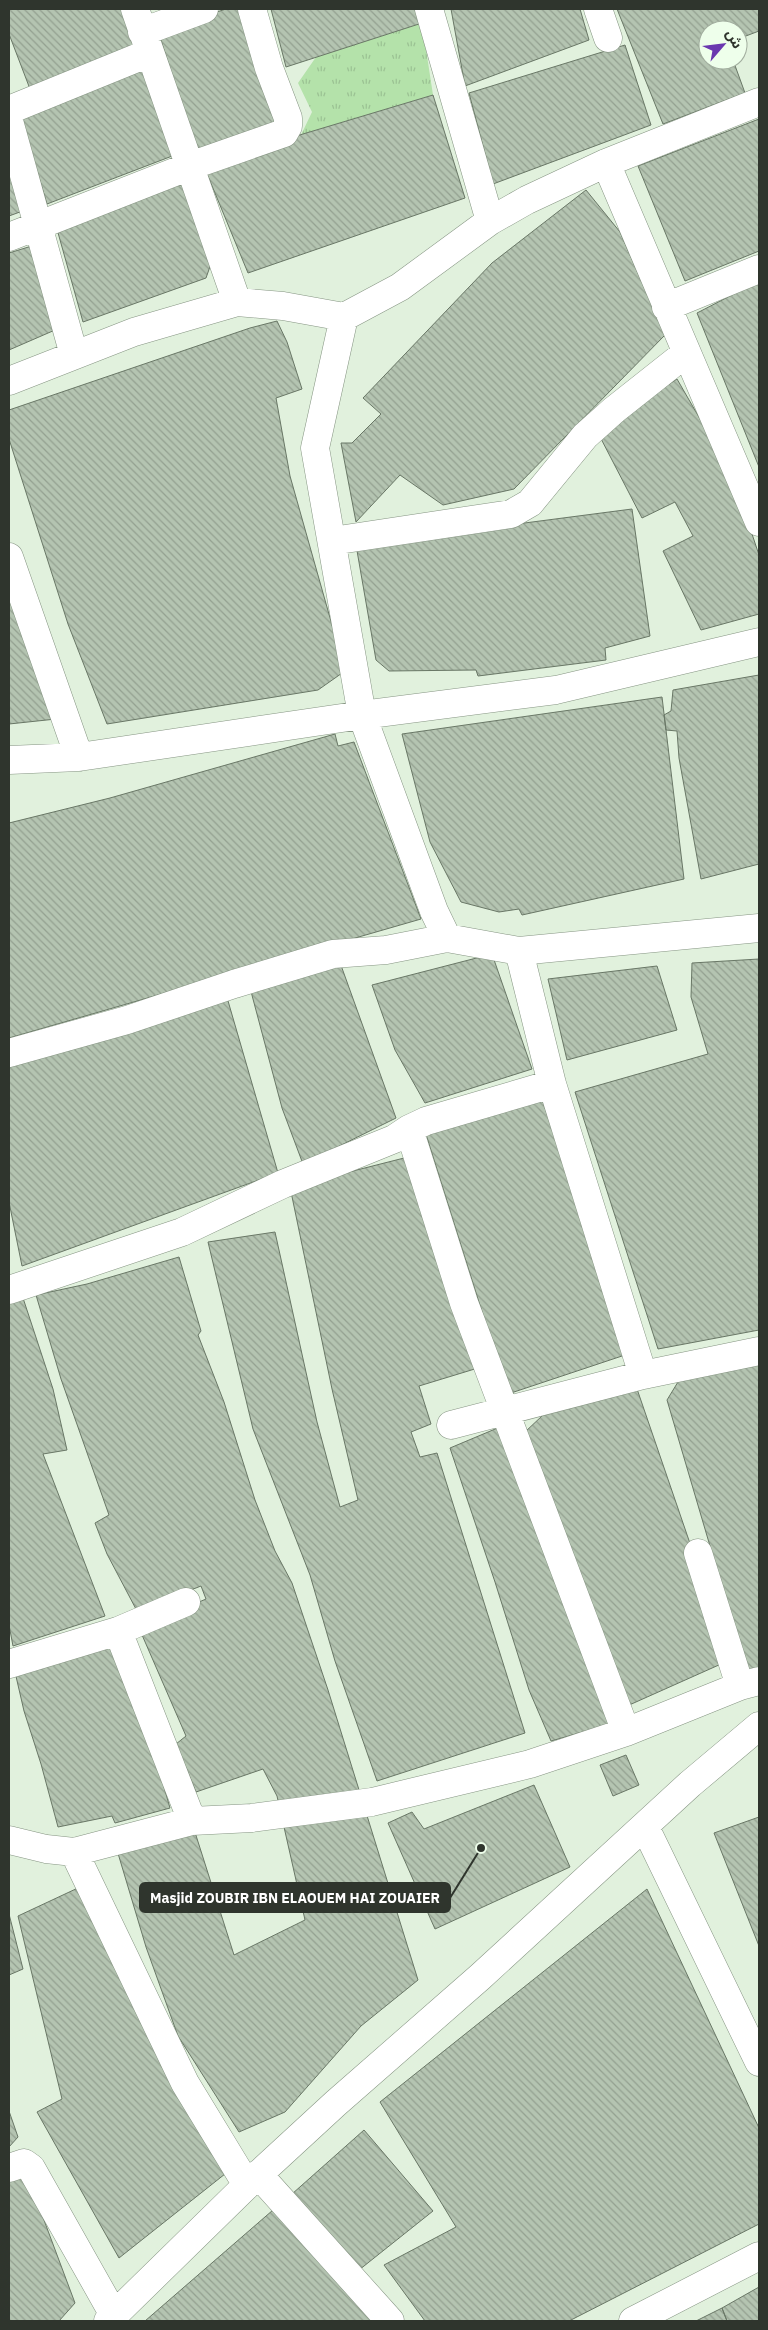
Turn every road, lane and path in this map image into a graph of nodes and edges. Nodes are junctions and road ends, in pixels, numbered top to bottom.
1 (204, 9) edge
2 (252, 9) edge
3 (429, 9) edge
4 (598, 9) edge
5 (142, 31) edge
6 (608, 38) dead end
7 (759, 102) edge
8 (9, 110) edge
9 (9, 122) edge
10 (606, 163) junction
11 (190, 166) junction
12 (490, 221) junction
13 (39, 224) junction
14 (9, 237) edge
15 (759, 268) edge
16 (237, 302) junction
17 (666, 307) junction
18 (344, 317) junction
19 (686, 353) junction
20 (74, 355) junction
21 (9, 381) edge
22 (759, 522) edge
23 (332, 541) junction
24 (9, 558) edge
25 (759, 642) edge
26 (362, 715) junction
27 (79, 757) junction
28 (9, 760) edge
29 (759, 928) edge
30 (447, 938) junction
31 (519, 951) junction
32 (9, 1053) edge
33 (552, 1084) junction
34 (409, 1129) junction
35 (9, 1290) edge
36 (759, 1351) edge
37 (643, 1374) junction
38 (504, 1410) junction
39 (452, 1425) dead end
40 (698, 1553) dead end
41 (186, 1602) dead end
42 (118, 1631) junction
43 (9, 1664) edge
44 (750, 1684) edge
45 (626, 1732) junction
46 (754, 1734) edge
47 (192, 1821) junction
48 (645, 1827) junction
49 (9, 1840) edge
50 (74, 1852) junction
51 (759, 2062) edge
52 (9, 2168) edge
53 (253, 2180) junction
54 (759, 2256) edge
55 (111, 2318) edge
56 (390, 2321) edge
57 (633, 2321) edge

1 - 5 street
2 - 11 street
3 - 12 street
4 - 6 street
5 - 8 street
5 - 11 street
7 - 10 street
9 - 13 street
10 - 12 street
10 - 17 street
11 - 13 street
11 - 16 street
12 - 18 street
13 - 14 street
13 - 20 street
15 - 17 street
16 - 18 street
16 - 20 street
17 - 19 street
18 - 23 street
19 - 22 street
19 - 23 street
20 - 21 street
23 - 26 street
24 - 27 street
25 - 26 street
26 - 27 street
26 - 30 street
27 - 28 street
29 - 31 street
30 - 31 street
30 - 32 street
31 - 33 street
33 - 34 street
33 - 37 street
34 - 35 street
34 - 38 street
36 - 37 street
37 - 38 street
38 - 39 street
38 - 45 street
40 - 44 street
41 - 42 street
42 - 43 street
42 - 47 street
44 - 45 street
45 - 47 street
46 - 48 street
47 - 50 street
48 - 51 street
48 - 53 street
49 - 50 street
50 - 53 street
52 - 55 street
53 - 55 street
53 - 56 street
54 - 57 street

